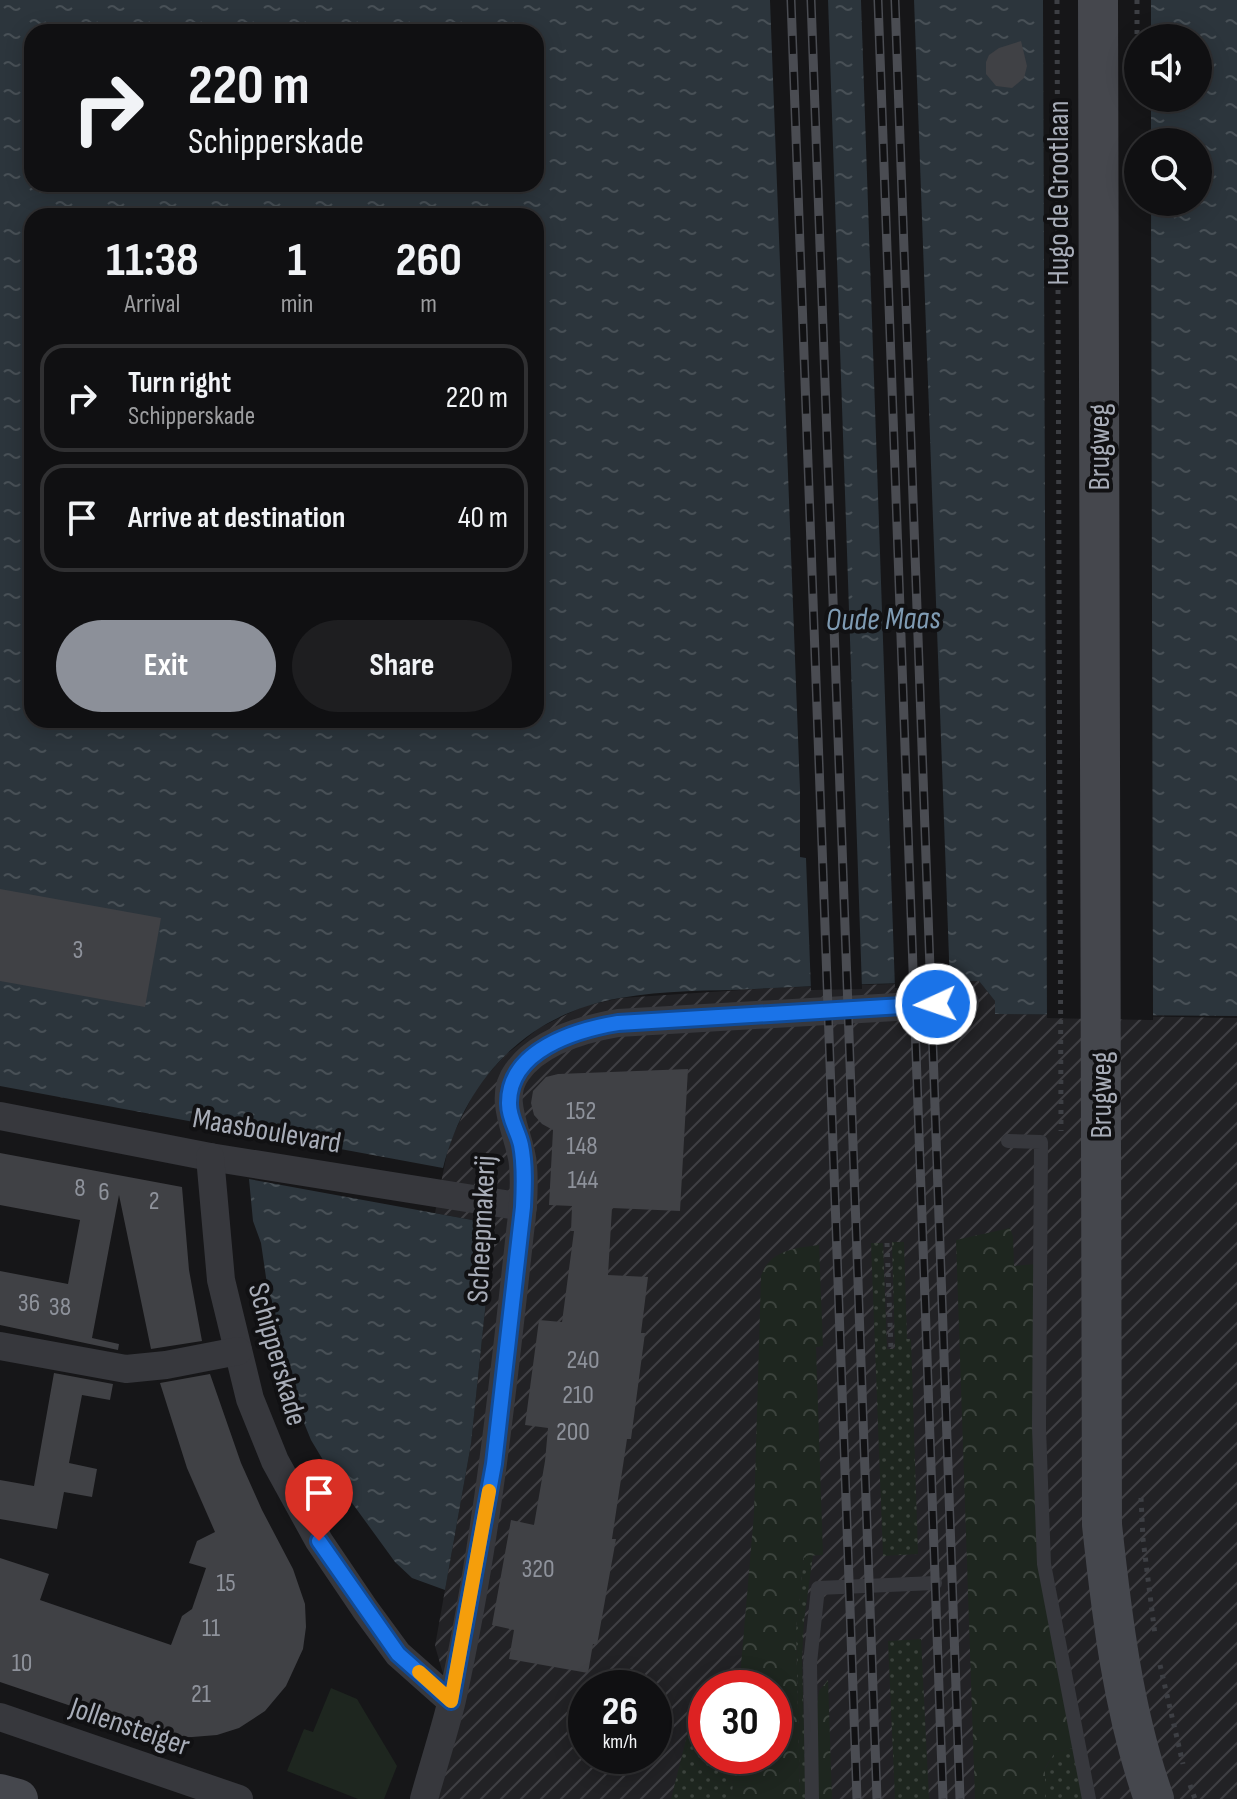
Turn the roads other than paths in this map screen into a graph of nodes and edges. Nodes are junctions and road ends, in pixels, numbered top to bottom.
1 (1098, 0) edge
2 (1099, 385) joint
3 (965, 1003) dead end
4 (0, 1116) edge
5 (1008, 1141) dead end
6 (210, 1157) junction
7 (523, 1207) junction
8 (0, 1346) edge
9 (238, 1351) junction
10 (935, 1583) dead end
11 (451, 1701) junction
12 (0, 1717) edge
13 (0, 1794) edge
14 (18, 1799) edge
15 (239, 1799) edge
16 (424, 1799) edge
17 (812, 1799) edge
18 (1089, 1799) edge
19 (1154, 1799) edge

1 - 2 main road, Hugo de Grootlaan
2 - 19 main road, Brugweg
3 - 7 street, Scheepmakerij
4 - 6 street, Maasboulevard
5 - 18 lane
6 - 7 street, Maasboulevard
6 - 9 street, Schipperskade
7 - 11 street, Scheepmakerij
8 - 9 street
9 - 11 street, Schipperskade
10 - 17 lane
11 - 16 street, Scheepmakerij
12 - 15 street, Jollensteiger
13 - 14 main road

